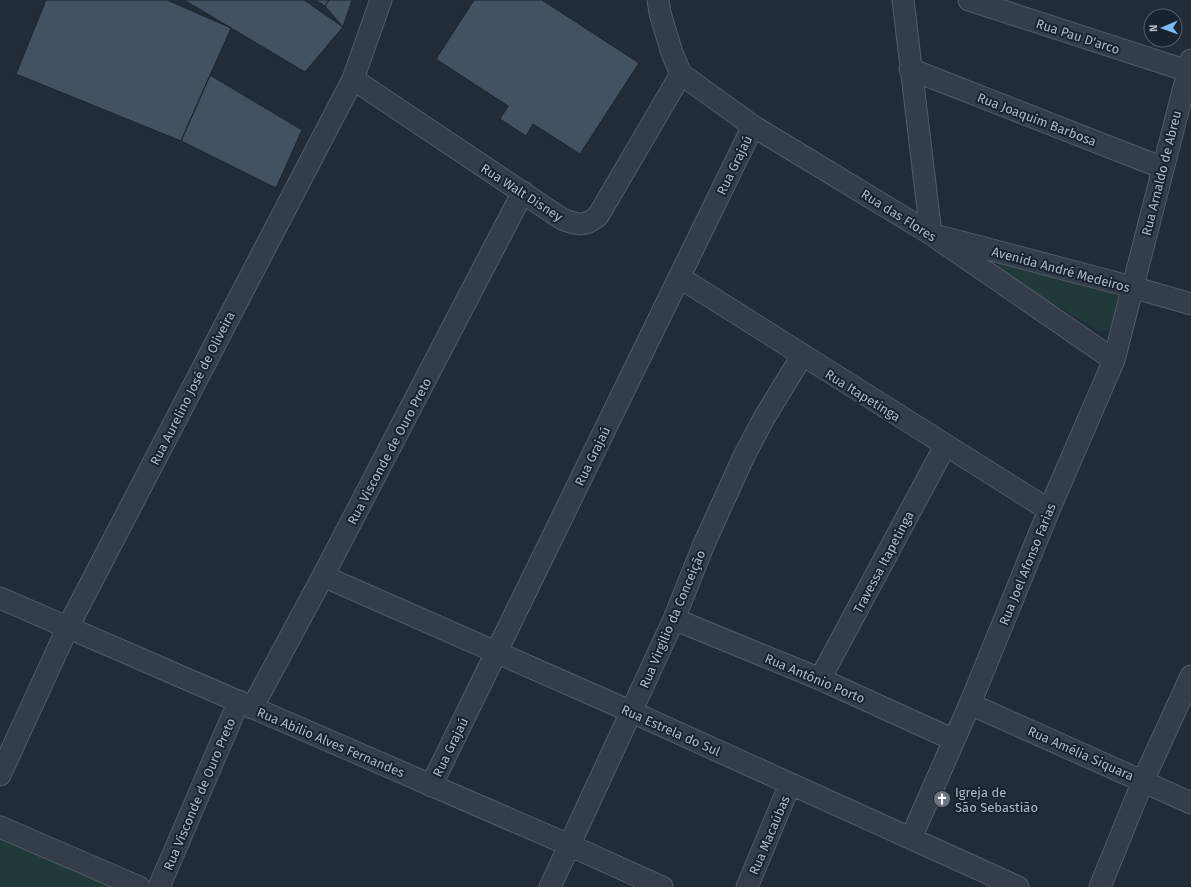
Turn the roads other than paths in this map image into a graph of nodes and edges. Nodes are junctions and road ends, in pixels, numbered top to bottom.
1 (381, 0) edge
2 (658, 0) edge
3 (902, 0) edge
4 (969, 0) edge
5 (1190, 66) edge
6 (910, 69) junction
7 (681, 74) junction
8 (353, 79) junction
9 (1186, 99) edge
10 (753, 126) junction
11 (1163, 168) junction
12 (523, 192) junction
13 (931, 234) junction
14 (679, 278) junction
15 (1132, 287) junction
16 (1191, 304) edge
17 (802, 356) junction
18 (1114, 360) junction
19 (946, 446) junction
20 (1049, 510) junction
21 (323, 576) junction
22 (0, 598) edge
23 (674, 619) junction
24 (68, 626) junction
25 (497, 652) junction
26 (1191, 676) edge
27 (820, 679) junction
28 (245, 704) junction
29 (970, 704) junction
30 (632, 712) junction
31 (954, 740) junction
32 (0, 775) edge
33 (1143, 781) junction
34 (790, 784) junction
35 (431, 786) junction
36 (1191, 803) edge
37 (0, 827) edge
38 (911, 838) junction
39 (569, 845) junction
40 (139, 887) edge
41 (159, 887) edge
42 (550, 887) edge
43 (662, 887) edge
44 (747, 887) edge
45 (1018, 887) edge
46 (1100, 887) edge

1 - 8 street, Rua Aurelino José de Oliveira
2 - 7 street
3 - 6 street
4 - 5 street, Rua Pau D'arco
5 - 9 street, Rua Arnaldo de Abreu
6 - 11 street, Rua Joaquim Barbosa
6 - 13 street
7 - 10 street, Rua das Flores
7 - 12 street, Rua Walt Disney
8 - 12 street, Rua Walt Disney
8 - 24 street, Rua Aurelino José de Oliveira
9 - 11 street, Rua Arnaldo de Abreu
10 - 13 street, Rua das Flores
10 - 14 street, Rua Grajaú
11 - 15 street, Rua Arnaldo de Abreu
12 - 21 street, Rua Visconde de Ouro Preto
13 - 15 street, Avenida André Medeiros
13 - 18 street, Rua das Flores
14 - 17 street, Rua Itapetinga
14 - 25 street, Rua Grajaú
15 - 16 street, Avenida André Medeiros
15 - 18 street, Rua Joel Afonso Farias
17 - 19 street, Rua Itapetinga
17 - 23 street, Rua Virgilio da Conceição
18 - 20 street, Rua Joel Afonso Farias
19 - 20 street, Rua Itapetinga
19 - 27 street, Travessa Itapetinga
20 - 29 street, Rua Joel Afonso Farias
21 - 25 street, Rua Estrela do Sul
21 - 28 street, Rua Visconde de Ouro Preto
22 - 24 street, Rua Abilio Alves Fernandes
23 - 27 street, Rua Antônio Porto
23 - 30 street, Rua Virgilio da Conceição
24 - 28 street, Rua Abilio Alves Fernandes
24 - 32 street, Rua Aurelino José de Oliveira
25 - 30 street, Rua Estrela do Sul
25 - 35 street, Rua Grajaú
26 - 33 street
27 - 31 street, Rua Antônio Porto
28 - 35 street, Rua Abilio Alves Fernandes
28 - 41 street, Rua Visconde de Ouro Preto
29 - 31 street, Rua Joel Afonso Farias
29 - 33 street, Rua Amélia Siquara
30 - 34 street, Rua Estrela do Sul
30 - 39 street, Rua Virgilio da Conceição
31 - 38 street, Rua Joel Afonso Farias
33 - 36 street, Rua Amélia Siquara
33 - 46 street
34 - 38 street, Rua Estrela do Sul
34 - 44 street, Rua Macaúbas
35 - 39 street, Rua Abilio Alves Fernandes
37 - 40 street
38 - 45 street, Rua Estrela do Sul
39 - 42 street, Rua Virgilio da Conceição
39 - 43 street, Rua Abilio Alves Fernandes

